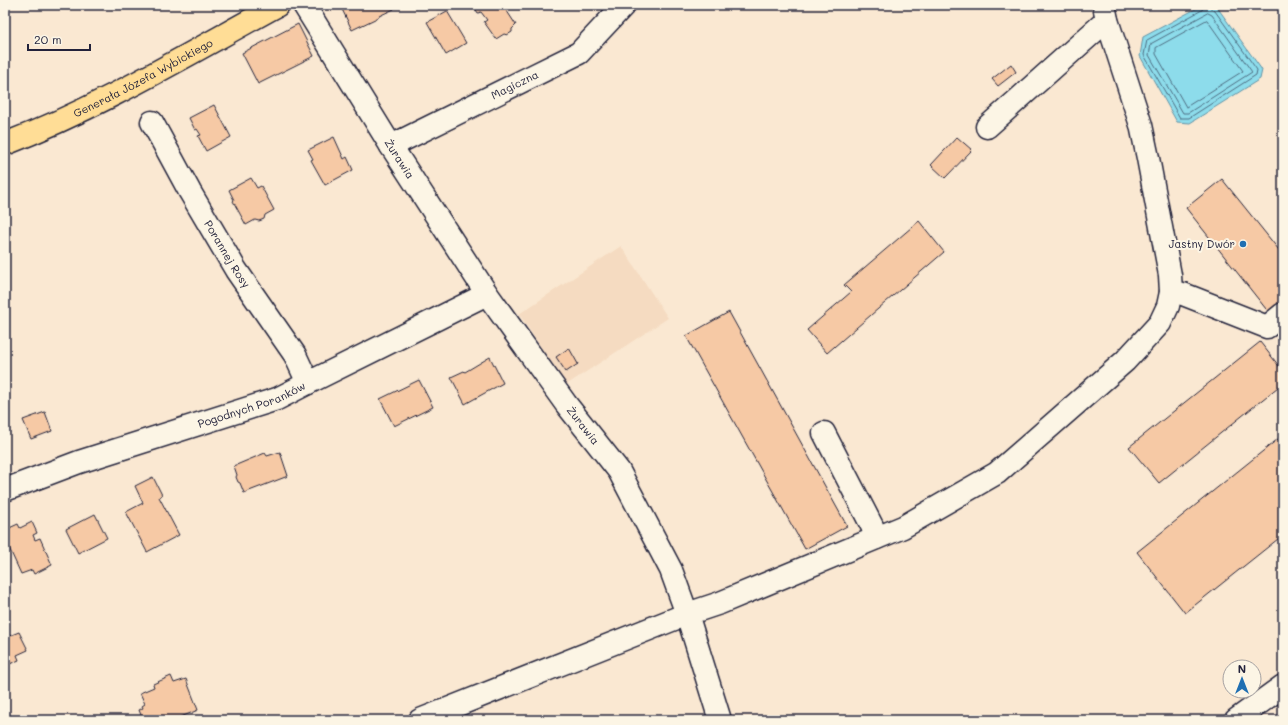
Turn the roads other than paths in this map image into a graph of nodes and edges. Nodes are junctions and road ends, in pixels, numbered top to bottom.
1 (278, 5) edge
2 (304, 5) edge
3 (624, 5) edge
4 (1106, 12) edge
5 (152, 122) dead end
6 (986, 127) dead end
7 (5, 144) edge
8 (391, 146) junction
9 (1171, 292) junction
10 (487, 294) junction
11 (1283, 314) edge
12 (308, 383) junction
13 (824, 433) dead end
14 (5, 490) edge
15 (876, 538) junction
16 (688, 614) junction
17 (1283, 686) edge
18 (420, 720) edge
19 (720, 720) edge
20 (1236, 720) edge

1 - 7 main road, Generała Józefa Wybickiego
2 - 8 street, Żurawia
3 - 8 street, Magiczna
4 - 6 street
4 - 9 street
5 - 12 street, Porannej Rosy
8 - 10 street, Żurawia
9 - 11 street
9 - 15 street
10 - 12 street, Pogodnych Poranków
10 - 16 street, Żurawia
12 - 14 street, Pogodnych Poranków
13 - 15 street
15 - 16 street
16 - 18 street
16 - 19 street, Żurawia
17 - 20 street

